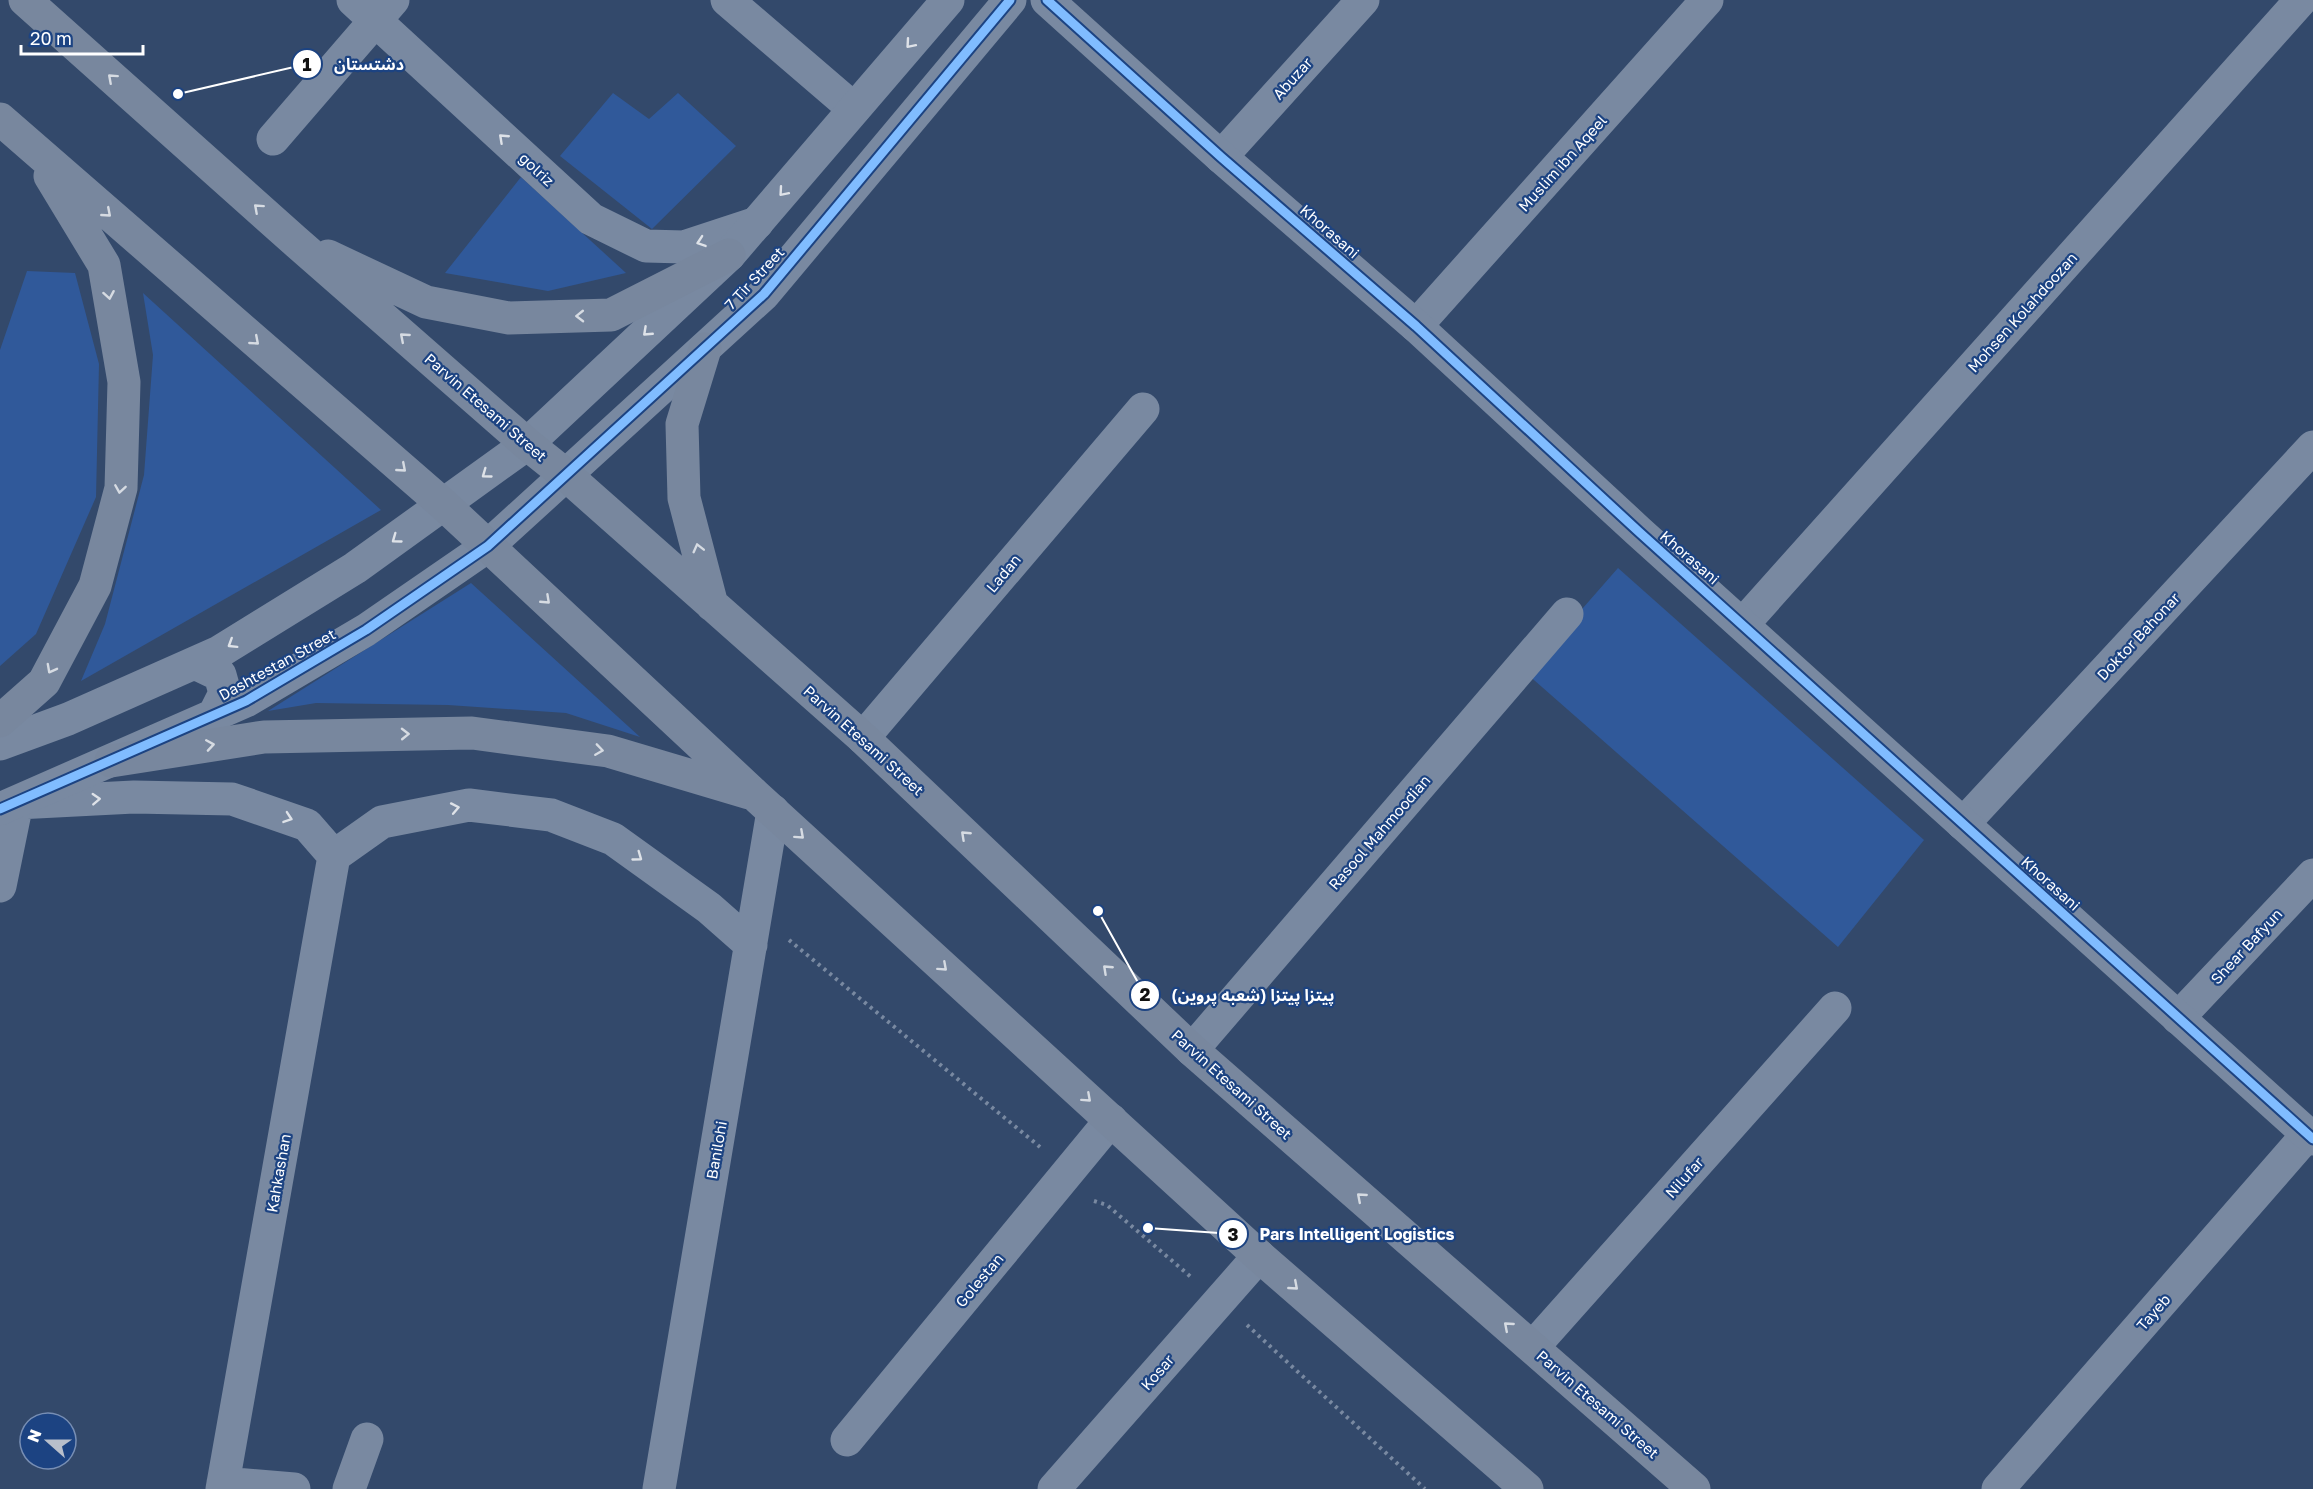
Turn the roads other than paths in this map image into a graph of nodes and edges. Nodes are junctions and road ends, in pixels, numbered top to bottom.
1 (25, 0) edge
2 (727, 0) edge
3 (948, 0) edge
4 (1010, 0) edge
5 (1047, 0) edge
6 (1363, 0) edge
7 (1707, 0) edge
8 (2301, 0) edge
9 (374, 7) edge
10 (854, 109) junction
11 (0, 120) edge
12 (273, 139) dead end
13 (36, 151) junction
14 (1221, 157) junction
15 (757, 223) junction
16 (294, 240) junction
17 (729, 255) junction
18 (789, 264) junction
19 (1416, 326) junction
20 (705, 349) junction
21 (1143, 409) dead end
22 (528, 444) junction
23 (2313, 447) edge
24 (567, 476) junction
25 (444, 505) junction
26 (488, 546) junction
27 (712, 605) junction
28 (1567, 614) dead end
29 (1743, 624) junction
30 (195, 663) junction
31 (214, 716) junction
32 (0, 721) edge
33 (863, 738) junction
34 (0, 744) edge
35 (111, 760) junction
36 (765, 803) junction
37 (8, 806) edge
38 (1964, 824) junction
39 (334, 856) junction
40 (2313, 875) edge
41 (0, 886) edge
42 (751, 945) junction
43 (1835, 1008) dead end
44 (2178, 1018) junction
45 (1192, 1050) junction
46 (1111, 1120) junction
47 (2311, 1137) edge
48 (1259, 1256) junction
49 (1533, 1347) junction
50 (367, 1438) dead end
51 (847, 1440) dead end
52 (223, 1486) edge
53 (294, 1489) edge
54 (350, 1489) edge
55 (659, 1489) edge
56 (1054, 1489) edge
57 (1527, 1489) edge
58 (1694, 1489) edge
59 (1998, 1489) edge

16 -> 1 main road, Parvin Etesami Street
2 - 10 street
3 -> 10 street
4 - 18 street, 7 Tir Street
5 - 14 street, Khorasani
6 - 14 street, Abuzar
7 - 19 street, Muslim ibn Aqeel
8 - 29 street, Mohsen Kolahdoozan
9 - 12 street
15 -> 9 street, golriz
10 -> 15 street
11 - 13 main road
13 -> 25 main road
13 -> 32 main road
14 - 19 street, Khorasani
15 - 17 street
15 - 18 street
17 -> 16 main road
22 -> 16 main road, Parvin Etesami Street
17 -> 22 street
18 - 20 street, 7 Tir Street
19 - 29 street, Khorasani
20 - 24 street, 7 Tir Street
27 -> 20 main road
21 - 33 street, Ladan
22 - 24 main road, Parvin Etesami Street
22 -> 25 street
23 - 38 street, Doktor Bahonar
24 - 26 street, 7 Tir Street
24 - 27 main road, Parvin Etesami Street
25 - 26 main road
25 -> 30 street
26 - 31 street, Dashtestan Street
26 -> 36 main road
27 - 33 main road, Parvin Etesami Street
28 - 45 street, Rasool Mahmoodian
29 - 38 street, Khorasani
30 - 31 street
30 - 34 street
31 - 35 street, Dashtestan Street
45 -> 33 main road, Parvin Etesami Street
35 -> 36 main road
35 - 37 street, Dashtestan Street
36 - 42 street, Banilohi
36 -> 46 main road
37 -> 39 street
37 - 41 street
38 - 44 street, Khorasani
39 -> 42 street
39 - 52 street, Kahkashan
40 - 44 street, Shear Bafyun
42 - 55 street, Banilohi
43 - 49 street, Nilufar
44 - 47 street, Khorasani
49 -> 45 main road, Parvin Etesami Street
46 - 48 main road
46 - 51 street, Golestan
47 - 59 street, Tayeb
48 - 56 street, Kosar
48 -> 57 main road
49 - 58 main road, Parvin Etesami Street
50 - 54 street
52 - 53 street

